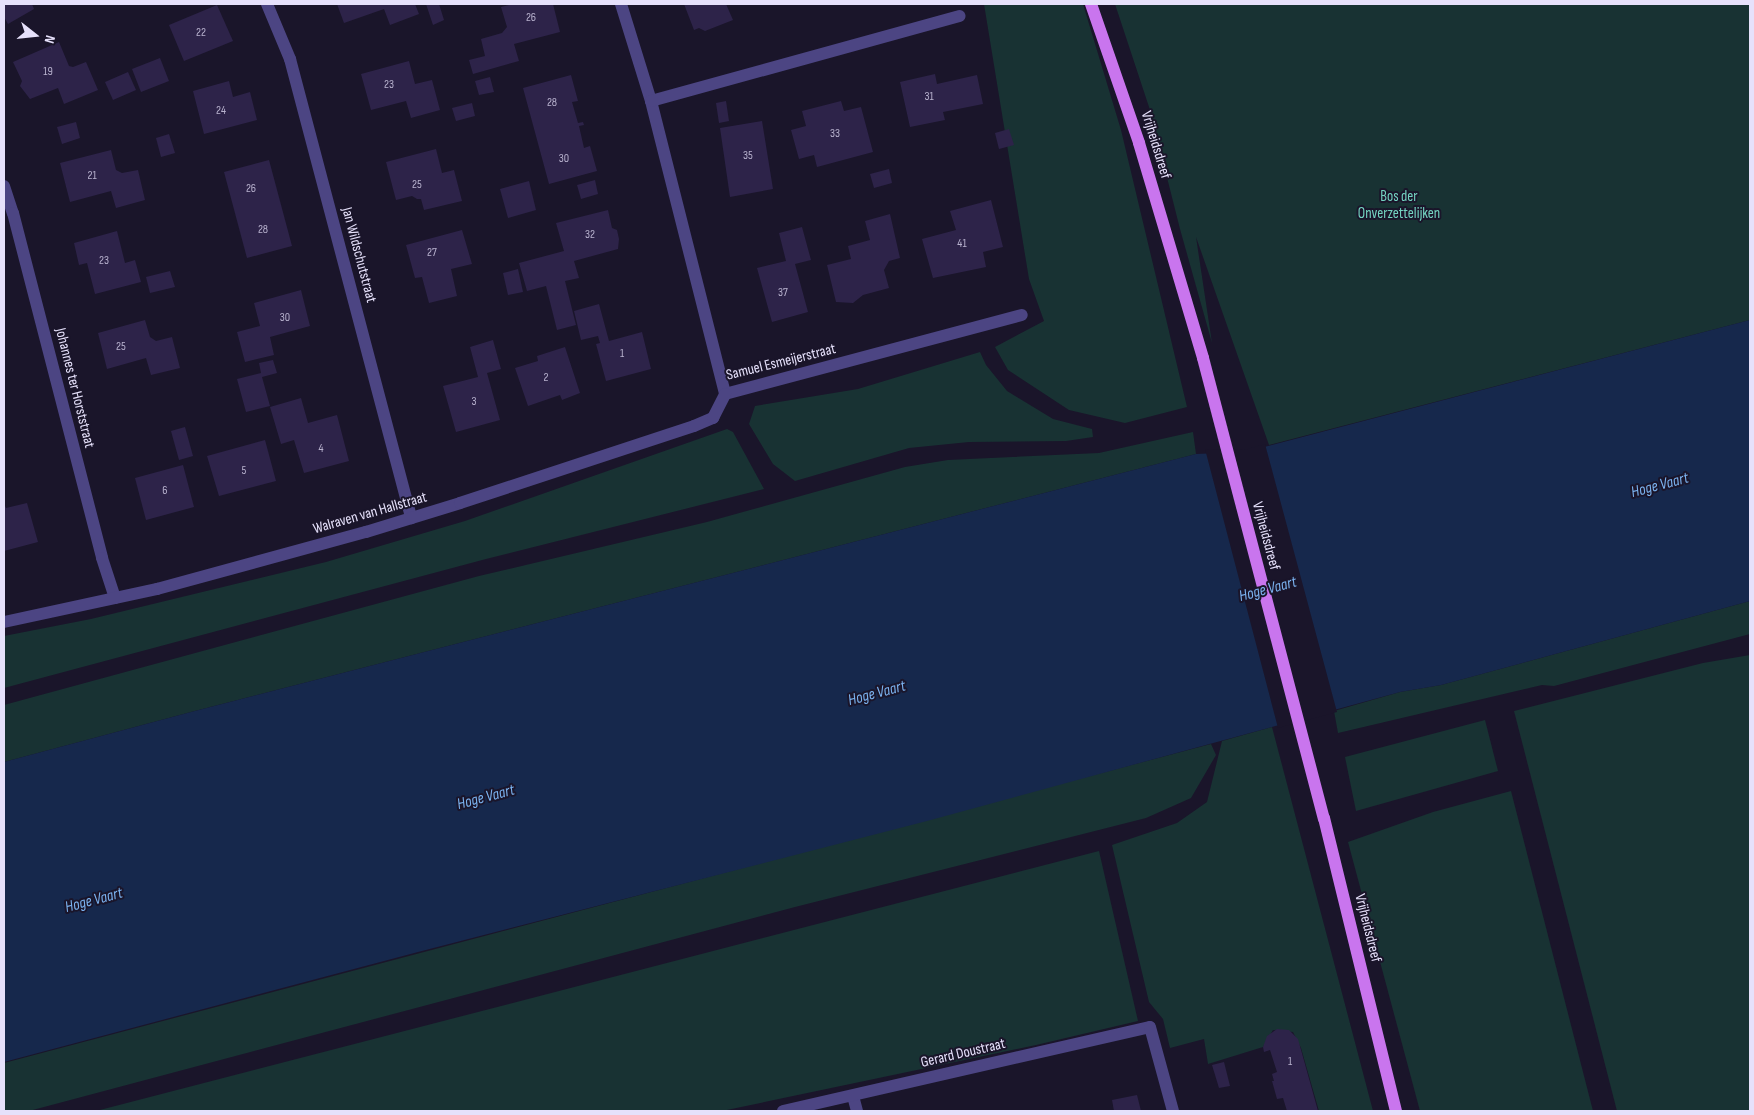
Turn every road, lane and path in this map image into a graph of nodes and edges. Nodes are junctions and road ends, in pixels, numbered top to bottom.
1 (267, 4) edge
2 (621, 4) edge
3 (1091, 4) edge
4 (960, 16) dead end
5 (651, 101) junction
6 (4, 186) edge
7 (1022, 315) dead end
8 (725, 394) junction
9 (412, 518) junction
10 (115, 598) junction
11 (4, 622) edge
12 (853, 1096) junction
13 (783, 1111) edge
14 (857, 1111) edge
15 (1173, 1111) edge
16 (1396, 1111) edge

1 - 9 street, Jan Wildschutstraat
2 - 5 street, Samuel Esmeijerstraat
3 - 16 main road, Vrijheidsdreef
4 - 5 street
5 - 8 street, Samuel Esmeijerstraat
6 - 10 street, Johannes ter Horststraat
7 - 8 street, Samuel Esmeijerstraat
8 - 9 street, Walraven van Hallstraat
9 - 10 street, Walraven van Hallstraat
10 - 11 street, Walraven van Hallstraat
12 - 13 street, Gerard Doustraat
12 - 14 street
12 - 15 street, Gerard Doustraat

